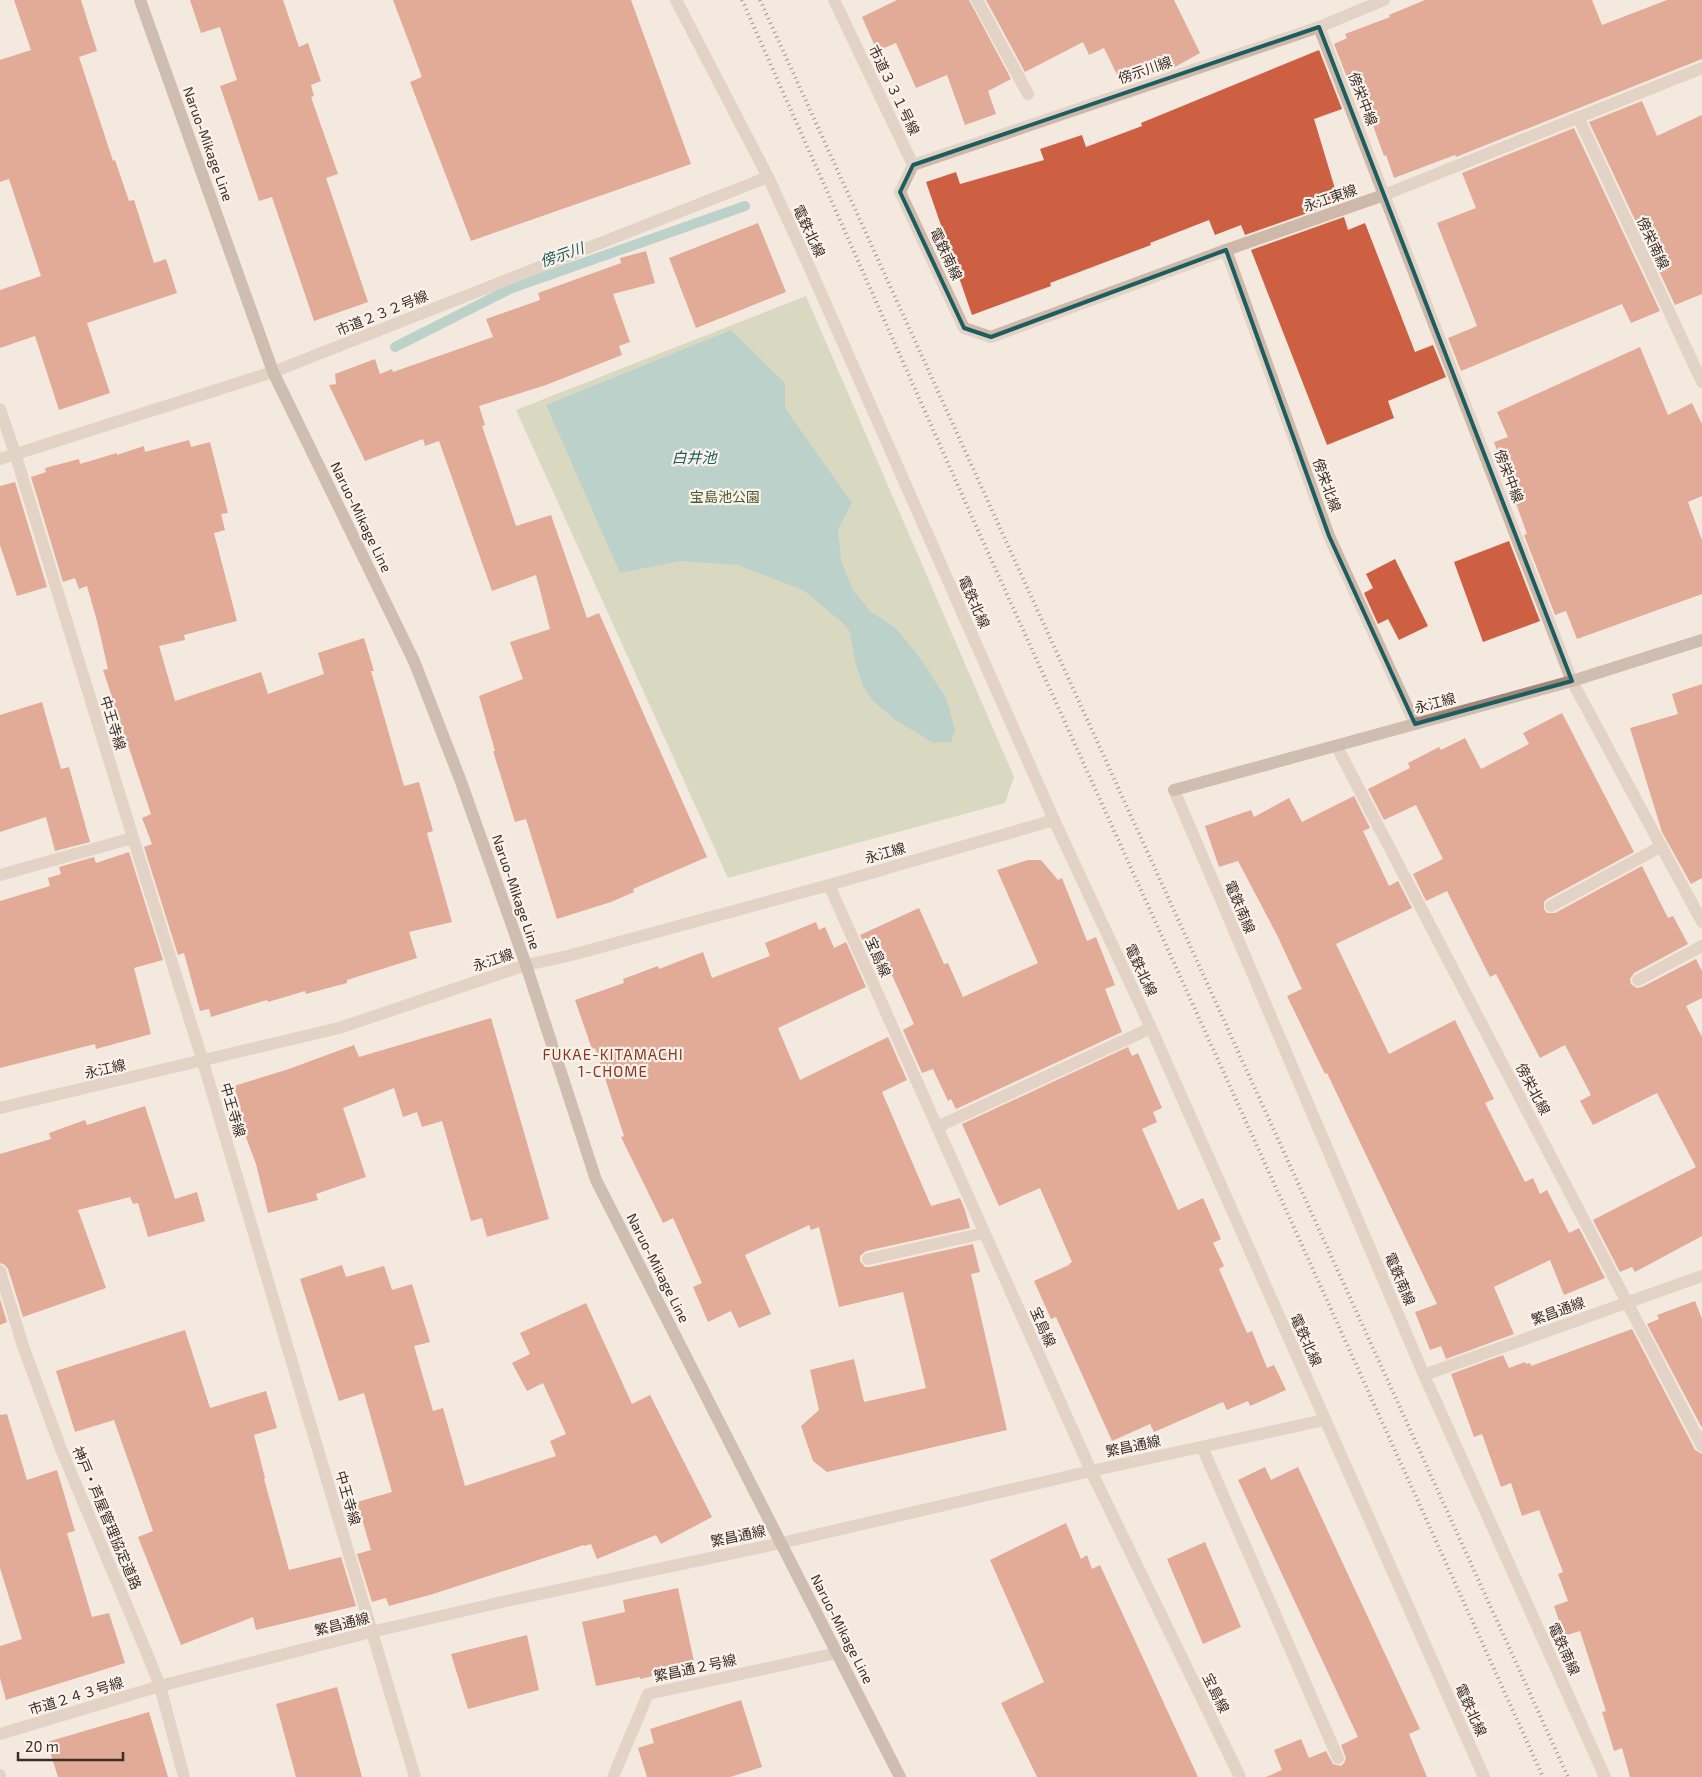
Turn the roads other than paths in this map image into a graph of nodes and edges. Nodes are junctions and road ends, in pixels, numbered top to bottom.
1 (140, 0) edge
2 (676, 0) edge
3 (834, 0) edge
4 (977, 0) edge
5 (1384, 0) edge
6 (1319, 27) junction
7 (1702, 68) edge
8 (1028, 94) dead end
9 (1578, 117) junction
10 (913, 165) junction
11 (768, 177) junction
12 (1384, 195) junction
13 (1226, 250) junction
14 (964, 328) joint
15 (273, 372) junction
16 (1702, 382) edge
17 (0, 409) edge
18 (15, 454) junction
19 (0, 459) edge
20 (1702, 640) edge
21 (1572, 681) junction
22 (1415, 724) junction
23 (1337, 747) junction
24 (1174, 790) joint
25 (1054, 820) junction
26 (133, 838) junction
27 (1662, 846) junction
28 (0, 875) edge
29 (828, 885) junction
30 (1551, 906) dead end
31 (1702, 922) edge
32 (1702, 946) edge
33 (526, 965) junction
34 (1638, 980) dead end
35 (1151, 1028) junction
36 (203, 1062) junction
37 (0, 1108) edge
38 (938, 1127) junction
39 (984, 1233) junction
40 (868, 1259) dead end
41 (0, 1272) edge
42 (1702, 1276) edge
43 (1627, 1303) junction
44 (1424, 1375) junction
45 (1324, 1420) junction
46 (1702, 1446) edge
47 (1202, 1447) junction
48 (1091, 1471) junction
49 (781, 1543) junction
50 (372, 1632) junction
51 (837, 1653) junction
52 (160, 1686) junction
53 (0, 1734) edge
54 (1338, 1758) dead end
55 (184, 1777) edge
56 (415, 1777) edge
57 (612, 1777) edge
58 (900, 1777) edge
59 (1240, 1777) edge
60 (1484, 1777) edge
61 (1605, 1777) edge

1 - 15 street, Naruo-Mikage Line
2 - 11 street, 電鉄北線
3 - 10 street, 市道３３１号線
4 - 8 street
5 - 6 street, 傍示川線
6 - 10 street, 傍示川線
6 - 12 street, 傍栄中線
7 - 9 street, 永江東線
9 - 12 street, 永江東線
9 - 16 street, 傍栄南線
10 - 14 street, 電鉄南線
11 - 15 street, 市道２３２号線
11 - 25 street, 電鉄北線
12 - 13 street, 永江東線
12 - 21 street, 傍栄中線
13 - 14 street, 永江東線
13 - 22 street, 傍栄北線
15 - 18 street, 市道２３２号線
15 - 33 street, Naruo-Mikage Line
17 - 18 street, 中王寺線
18 - 19 street, 市道２３２号線
18 - 26 street, 中王寺線
20 - 21 street, 永江線
21 - 22 street, 永江線
21 - 27 street, 傍栄中線
22 - 23 street, 永江線
23 - 24 street, 永江線
23 - 43 street, 傍栄北線
24 - 44 street, 電鉄南線
25 - 29 street, 永江線
25 - 35 street, 電鉄北線
26 - 28 street
26 - 36 street, 中王寺線
27 - 30 street
27 - 31 street, 傍栄中線
29 - 33 street, 永江線
29 - 38 street, 宝島線
32 - 34 street
33 - 36 street, 永江線
33 - 49 street, Naruo-Mikage Line
35 - 38 street
35 - 45 street, 電鉄北線
36 - 37 street, 永江線
36 - 50 street, 中王寺線
38 - 39 street, 宝島線
39 - 40 street
39 - 48 street, 宝島線
41 - 52 street, 神戸・芦屋管理協定道路
42 - 43 street, 繁昌通線
43 - 44 street, 繁昌通線
43 - 46 street, 傍栄北線
44 - 61 street, 電鉄南線
45 - 47 street, 繁昌通線
45 - 60 street, 電鉄北線
47 - 48 street, 繁昌通線
47 - 54 street
48 - 49 street, 繁昌通線
48 - 59 street, 宝島線
49 - 50 street, 繁昌通線
49 - 51 street, Naruo-Mikage Line
50 - 52 street, 繁昌通線
50 - 56 street, 中王寺線
51 - 57 street, 繁昌通２号線
51 - 58 street, Naruo-Mikage Line
52 - 53 street, 市道２４３号線
52 - 55 street, 神戸・芦屋管理協定道路

